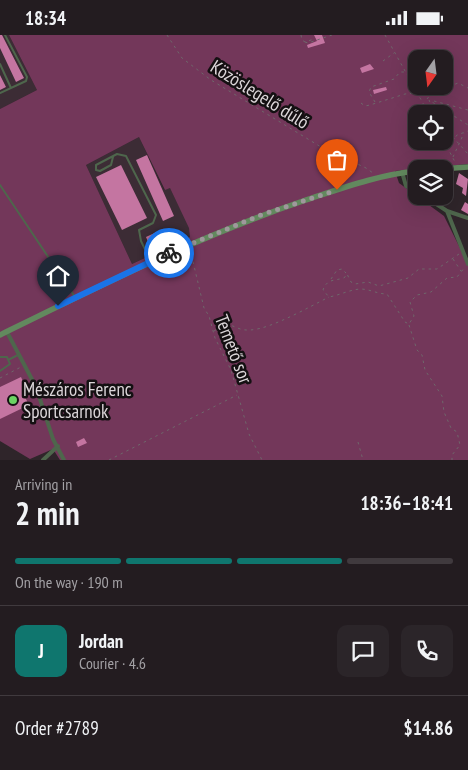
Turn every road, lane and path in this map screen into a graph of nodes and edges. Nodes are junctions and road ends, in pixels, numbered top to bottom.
1 (5, 35) edge
2 (166, 35) edge
3 (301, 35) edge
4 (332, 35) edge
5 (385, 35) edge
6 (314, 39) dead end
7 (305, 42) junction
8 (395, 53) junction
9 (383, 61) dead end
10 (0, 64) edge
11 (406, 72) junction
12 (408, 76) edge
13 (11, 88) junction
14 (468, 88) edge
15 (0, 93) edge
16 (408, 94) edge
17 (419, 95) edge
18 (421, 99) junction
19 (428, 99) junction
20 (376, 102) junction
21 (361, 103) dead end
22 (424, 105) edge
23 (431, 105) edge
24 (468, 110) edge
25 (468, 125) edge
26 (468, 131) edge
27 (464, 133) junction
28 (453, 138) joint
29 (458, 143) junction
30 (449, 150) edge
31 (468, 154) edge
32 (113, 157) junction
33 (453, 158) junction
34 (458, 167) junction
35 (468, 167) edge
36 (453, 168) edge
37 (408, 172) edge
38 (402, 173) junction
39 (376, 178) junction
40 (0, 185) edge
41 (408, 187) edge
42 (438, 205) edge
43 (447, 211) junction
44 (468, 218) edge
45 (189, 244) junction
46 (463, 251) junction
47 (452, 259) junction
48 (151, 261) junction
49 (468, 265) edge
50 (461, 271) junction
51 (347, 274) junction
52 (331, 279) junction
53 (75, 297) junction
54 (329, 297) junction
55 (407, 323) junction
56 (213, 331) junction
57 (7, 332) junction
58 (0, 335) edge
59 (18, 355) junction
60 (0, 357) edge
61 (10, 359) junction
62 (26, 369) junction
63 (0, 371) edge
64 (0, 378) edge
65 (238, 394) junction
66 (358, 441) dead end
67 (58, 446) junction
68 (43, 460) edge
69 (64, 460) edge
70 (109, 460) edge
71 (262, 460) edge
72 (363, 460) edge
73 (452, 460) edge

1 - 13 lane
2 - 39 path, Közöslegelő dűlő
3 - 7 path
4 - 7 path
5 - 8 path
6 - 7 path
8 - 9 path
8 - 11 path
10 - 13 lane
11 - 12 path
11 - 20 path
13 - 15 lane
14 - 19 path
16 - 20 path
17 - 18 path
18 - 19 path
18 - 22 path
19 - 23 path
19 - 24 path
19 - 25 path
20 - 21 path
26 - 27 path
27 - 28 path
27 - 29 path
28 - 29 path
29 - 31 path
29 - 33 path
30 - 33 path
32 - 32 lane
32 - 48 lane
33 - 34 path
34 - 35 main road
34 - 36 main road
37 - 38 main road
38 - 39 main road
38 - 41 street
39 - 45 main road
40 - 53 lane
42 - 43 street
43 - 44 street
43 - 46 street
45 - 48 main road
45 - 56 path, Temető sor
46 - 47 path
46 - 49 street
47 - 50 path
47 - 51 path
48 - 53 main road
49 - 50 path
50 - 55 path
51 - 52 path
51 - 52 path
52 - 54 path
53 - 57 main road
54 - 55 path
54 - 56 path
55 - 73 path
56 - 65 path, Temető sor
57 - 58 main road
57 - 59 street
59 - 61 lane
59 - 62 street
60 - 61 lane
61 - 63 lane
62 - 64 path
62 - 67 street
65 - 70 path
65 - 71 path, Temető sor
66 - 72 path
67 - 68 street
67 - 69 street

